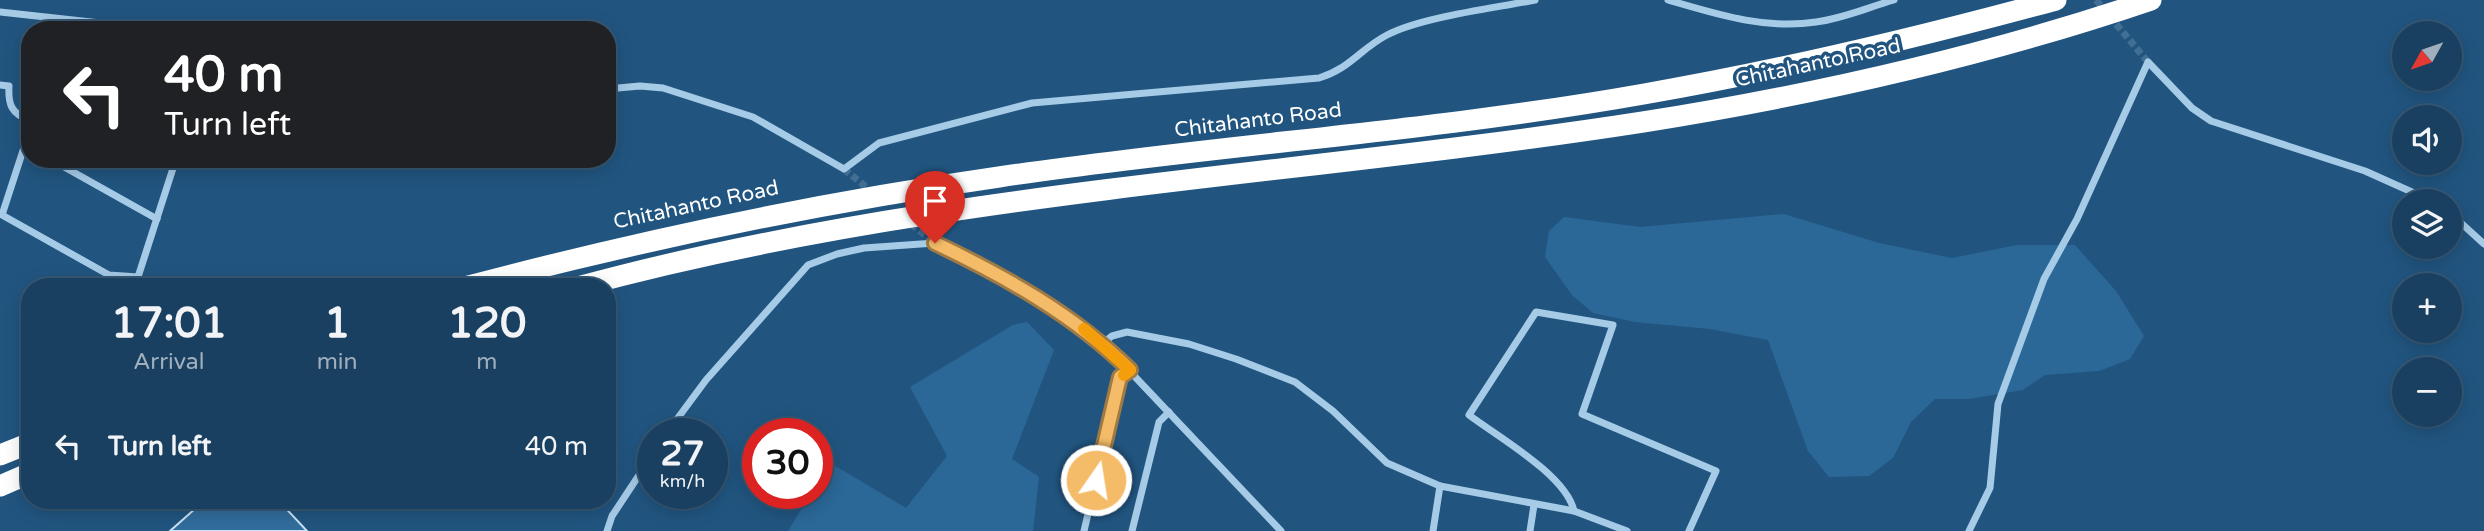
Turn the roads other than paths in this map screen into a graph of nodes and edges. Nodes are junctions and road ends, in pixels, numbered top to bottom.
1 (1535, 0) edge
2 (1668, 0) edge
3 (1894, 0) edge
4 (2056, 0) edge
5 (2151, 0) edge
6 (0, 12) edge
7 (67, 20) joint
8 (77, 21) edge
9 (0, 85) edge
10 (616, 88) edge
11 (21, 115) edge
12 (21, 163) edge
13 (66, 168) edge
14 (173, 168) edge
15 (2404, 189) edge
16 (1, 218) edge
17 (157, 219) junction
18 (2462, 224) edge
19 (2484, 244) edge
20 (499, 278) edge
21 (616, 279) edge
22 (1103, 343) junction
23 (1130, 370) junction
24 (1169, 412) junction
25 (677, 418) edge
26 (21, 447) edge
27 (0, 455) edge
28 (21, 477) edge
29 (637, 478) edge
30 (0, 486) edge
31 (1440, 486) junction
32 (1534, 505) junction
33 (1574, 510) junction
34 (607, 531) edge
35 (1084, 531) edge
36 (1132, 531) edge
37 (1280, 531) edge
38 (1433, 531) edge
39 (1530, 531) edge
40 (1627, 531) edge
41 (1689, 531) edge
42 (1969, 531) edge

1 - 10 street
2 - 3 street
4 - 20 highway, Chitahanto Road
5 - 21 highway, Chitahanto Road
6 - 7 street
7 - 8 street
9 - 11 street
12 - 16 street
13 - 17 street
14 - 17 street
15 - 42 street
16 - 17 street
18 - 19 street
22 - 23 street
22 - 25 street
22 - 31 street
23 - 24 street
23 - 35 street
24 - 36 street
24 - 37 street
26 - 27 highway
28 - 30 highway
29 - 34 street
31 - 32 street
31 - 38 street
32 - 33 street
32 - 39 street
33 - 40 street
33 - 41 street

